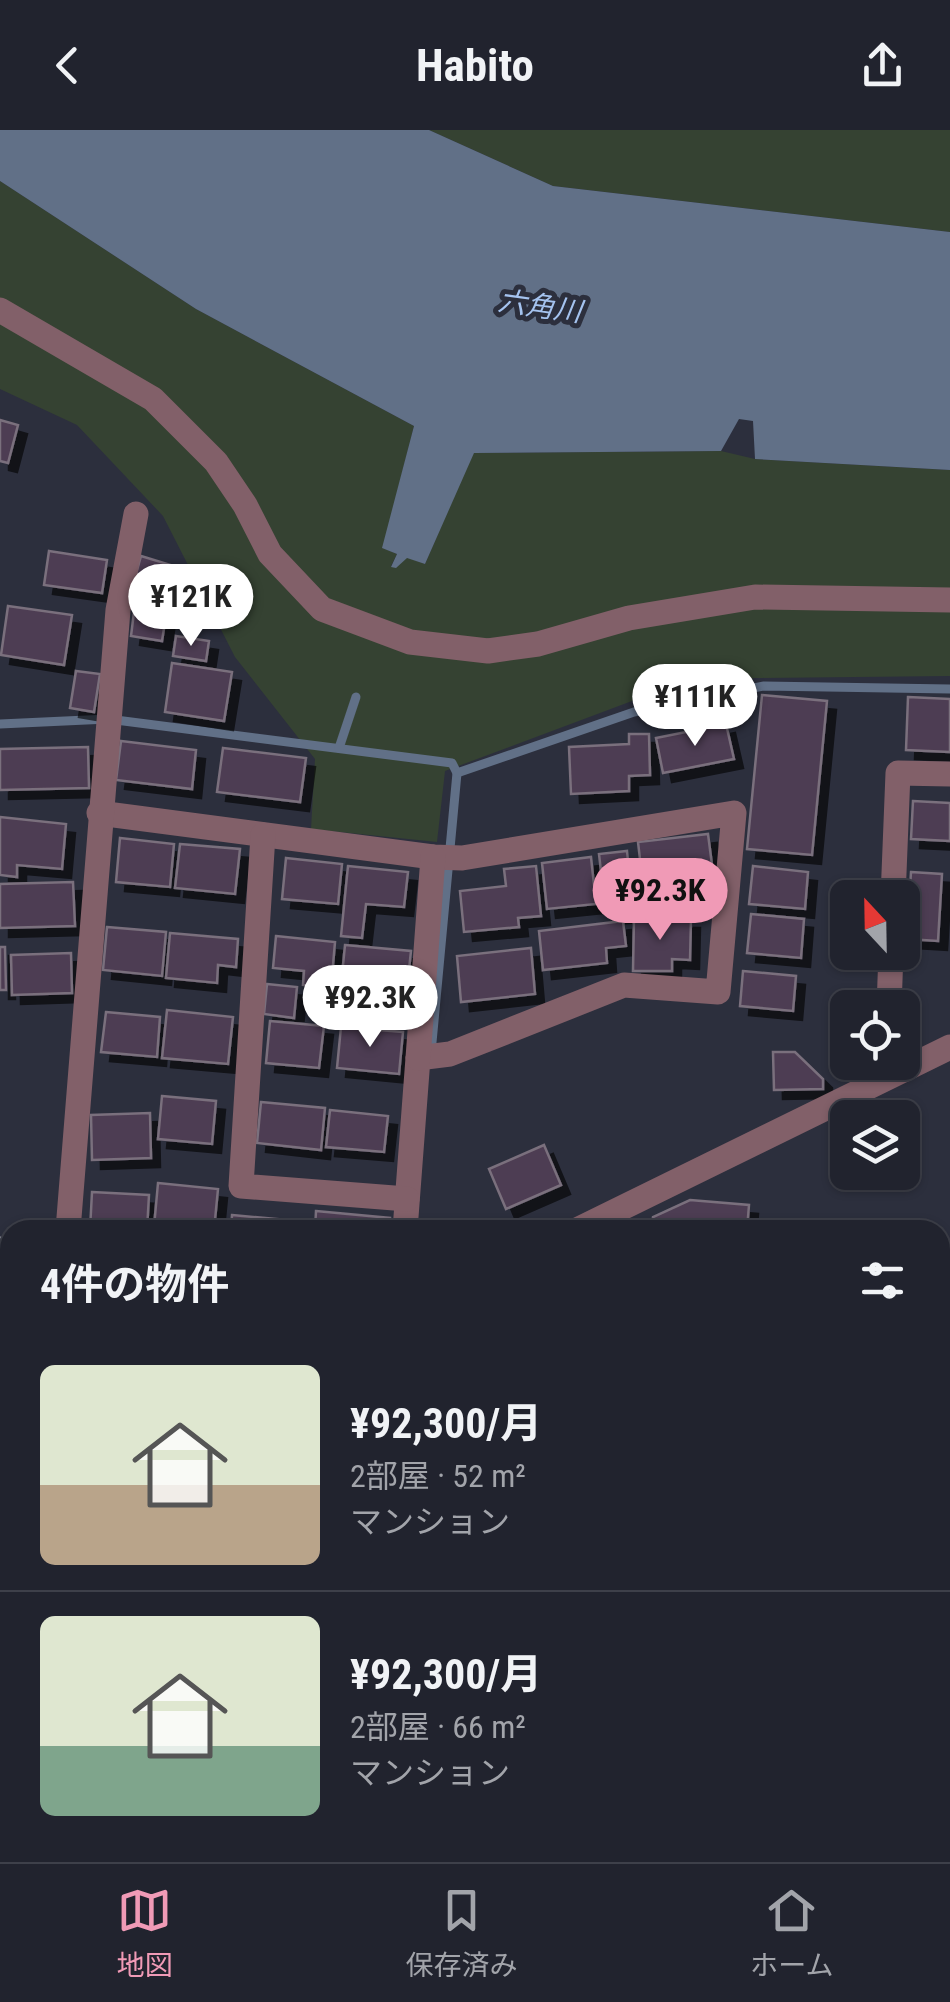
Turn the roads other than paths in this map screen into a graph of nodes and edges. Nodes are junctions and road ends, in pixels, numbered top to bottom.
1 (0, 310) edge
2 (136, 514) dead end
3 (950, 600) edge
4 (950, 774) edge
5 (99, 813) junction
6 (262, 834) junction
7 (446, 858) junction
8 (894, 880) edge
9 (950, 1047) edge
10 (431, 1056) junction
11 (920, 1058) edge
12 (868, 1080) edge
13 (407, 1199) junction
14 (69, 1220) edge
15 (406, 1220) edge
16 (596, 1220) edge

1 - 3 street
2 - 5 street
4 - 8 street
5 - 6 street
5 - 14 street
6 - 7 street
6 - 13 street
7 - 10 street
7 - 10 street
9 - 11 street
10 - 13 street
12 - 16 street
13 - 15 street

